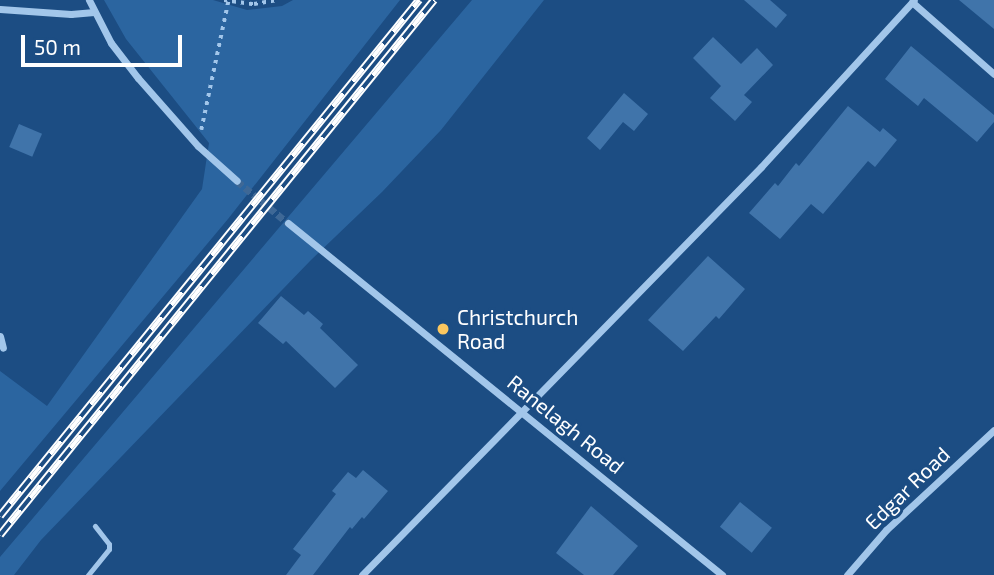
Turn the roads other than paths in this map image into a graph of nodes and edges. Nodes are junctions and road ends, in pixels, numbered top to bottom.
1 (89, 0) edge
2 (913, 1) edge
3 (0, 9) edge
4 (94, 12) junction
5 (994, 74) edge
6 (237, 181) tunnel mouth
7 (288, 223) tunnel mouth
8 (0, 335) edge
9 (3, 348) dead end
10 (524, 412) junction
11 (994, 430) edge
12 (94, 526) dead end
13 (88, 575) edge
14 (362, 575) edge
15 (722, 575) edge
16 (847, 575) edge

1 - 4 street
2 - 5 street
2 - 10 street
3 - 4 street
4 - 6 street
7 - 10 street, Ranelagh Road
8 - 9 street
10 - 14 street
10 - 15 street, Ranelagh Road
11 - 16 street, Edgar Road
12 - 13 lane

